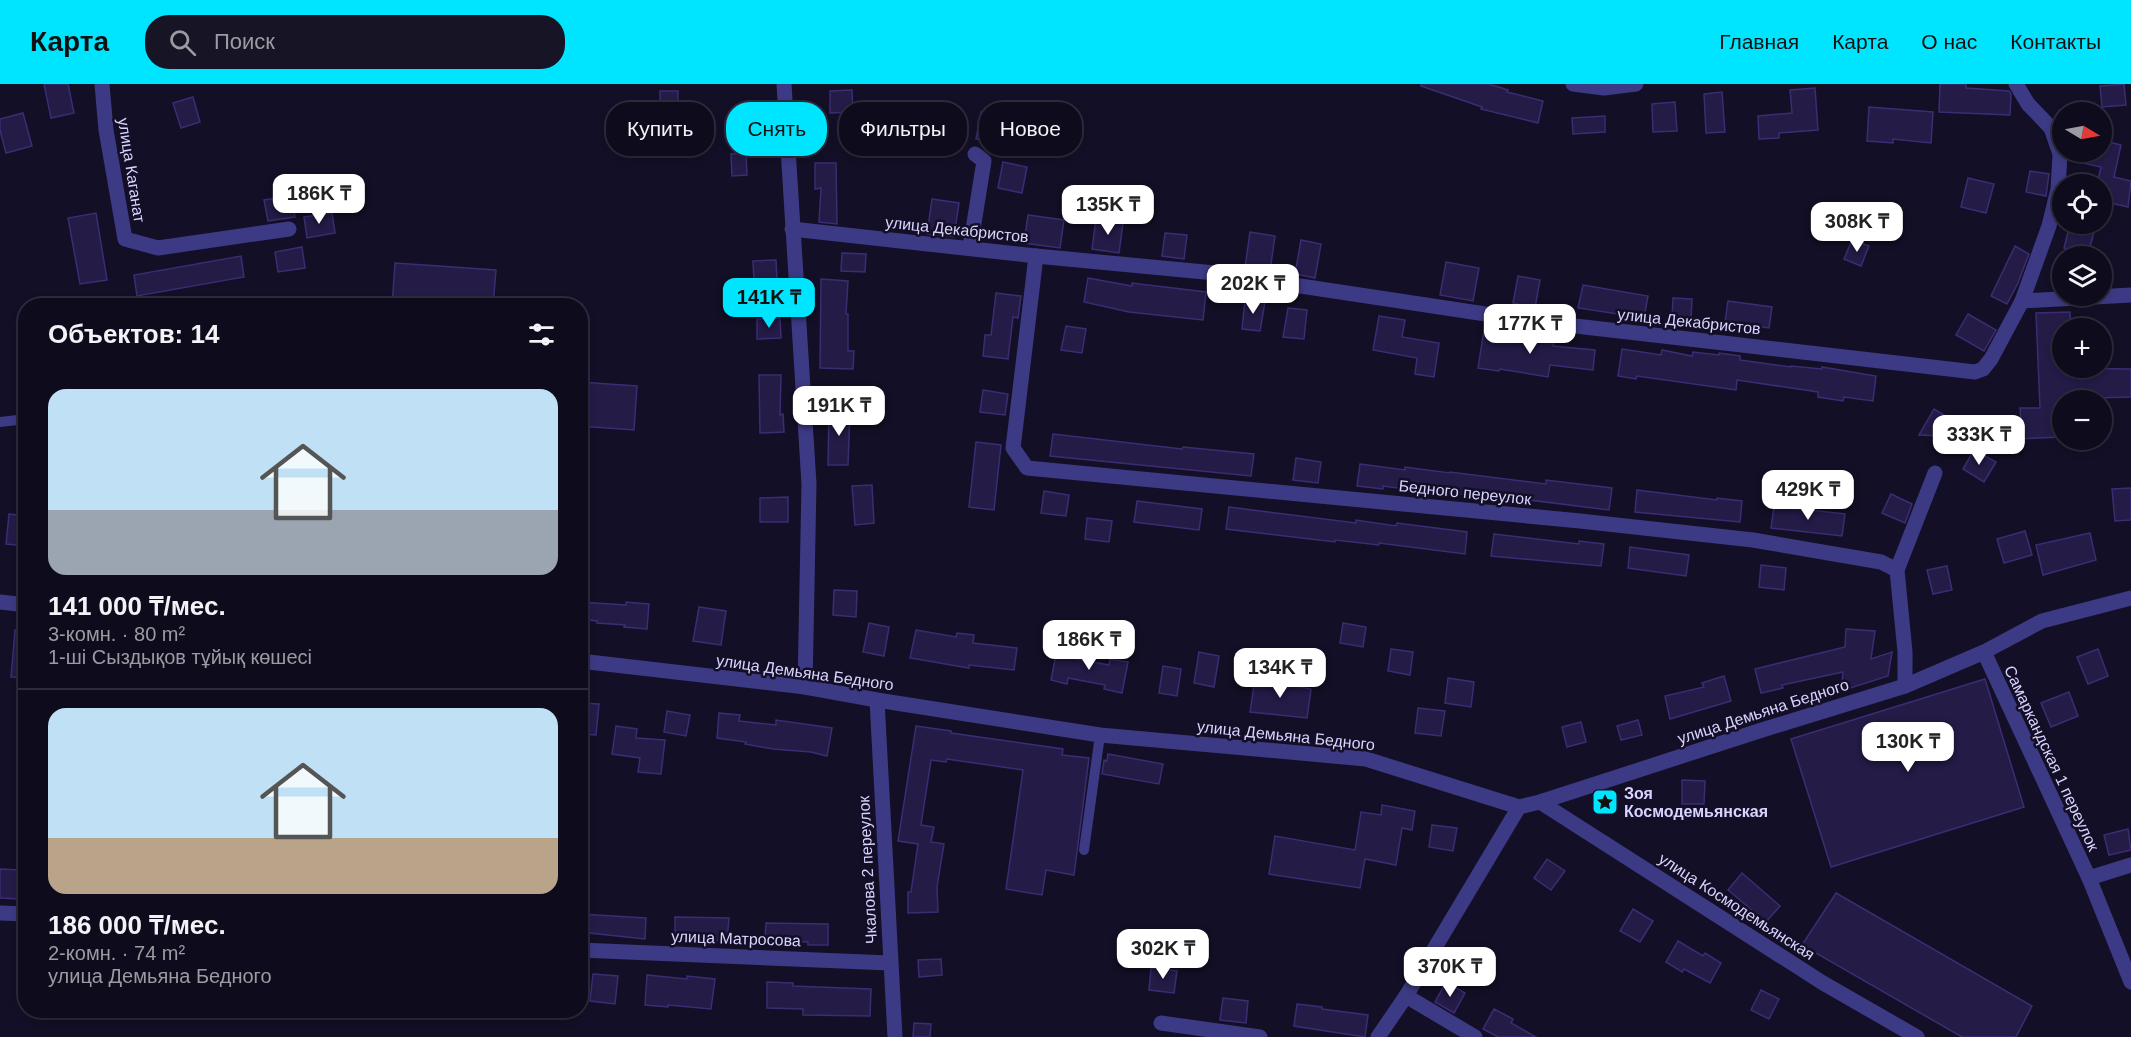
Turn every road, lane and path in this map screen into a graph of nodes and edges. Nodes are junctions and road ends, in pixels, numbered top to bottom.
1 (102, 84) edge
2 (784, 84) edge
3 (1573, 84) edge
4 (1636, 84) edge
5 (2016, 84) edge
6 (975, 154) dead end
7 (289, 229) dead end
8 (792, 229) junction
9 (970, 248) junction
10 (1036, 256) junction
11 (2131, 295) edge
12 (2022, 301) junction
13 (18, 420) edge
14 (0, 422) edge
15 (1935, 473) dead end
16 (1897, 570) junction
17 (2131, 598) edge
18 (0, 602) edge
19 (18, 604) edge
20 (1983, 652) junction
21 (588, 662) edge
22 (1905, 686) junction
23 (805, 687) junction
24 (877, 700) junction
25 (1100, 735) junction
26 (1540, 802) junction
27 (1520, 807) junction
28 (1084, 850) dead end
29 (2131, 865) edge
30 (2089, 878) junction
31 (0, 913) edge
32 (18, 914) edge
33 (588, 950) edge
34 (890, 963) junction
35 (2131, 982) edge
36 (1406, 996) junction
37 (1161, 1023) dead end
38 (895, 1037) edge
39 (1260, 1037) edge
40 (1378, 1037) edge
41 (1475, 1037) edge
42 (1917, 1037) edge

1 - 7 street, улица Каганат
2 - 8 street
3 - 4 street
5 - 12 street
6 - 9 street
8 - 9 street, улица Декабристов
8 - 23 street
9 - 10 street, улица Декабристов
10 - 12 street, улица Декабристов
10 - 16 street, Бедного переулок
11 - 12 street
13 - 14 lane
15 - 16 street
16 - 22 street
17 - 20 street, улица Демьяна Бедного
18 - 19 street
20 - 22 street, улица Демьяна Бедного
20 - 30 street, Самаркандская 1 переулок
21 - 23 street, улица Демьяна Бедного
22 - 26 street, улица Демьяна Бедного
23 - 24 street, улица Демьяна Бедного
24 - 25 street, улица Демьяна Бедного
24 - 34 street, Чкалова 2 переулок
25 - 27 street, улица Демьяна Бедного
25 - 28 lane
26 - 27 street, улица Демьяна Бедного
26 - 42 street, улица Космодемьянская
27 - 36 street
29 - 30 street, Самаркандская 1 переулок
30 - 35 street, Самаркандская 1 переулок
31 - 32 street
33 - 34 street, улица Матросова
34 - 38 street, Чкалова 2 переулок
36 - 40 street
36 - 41 street
37 - 39 street

